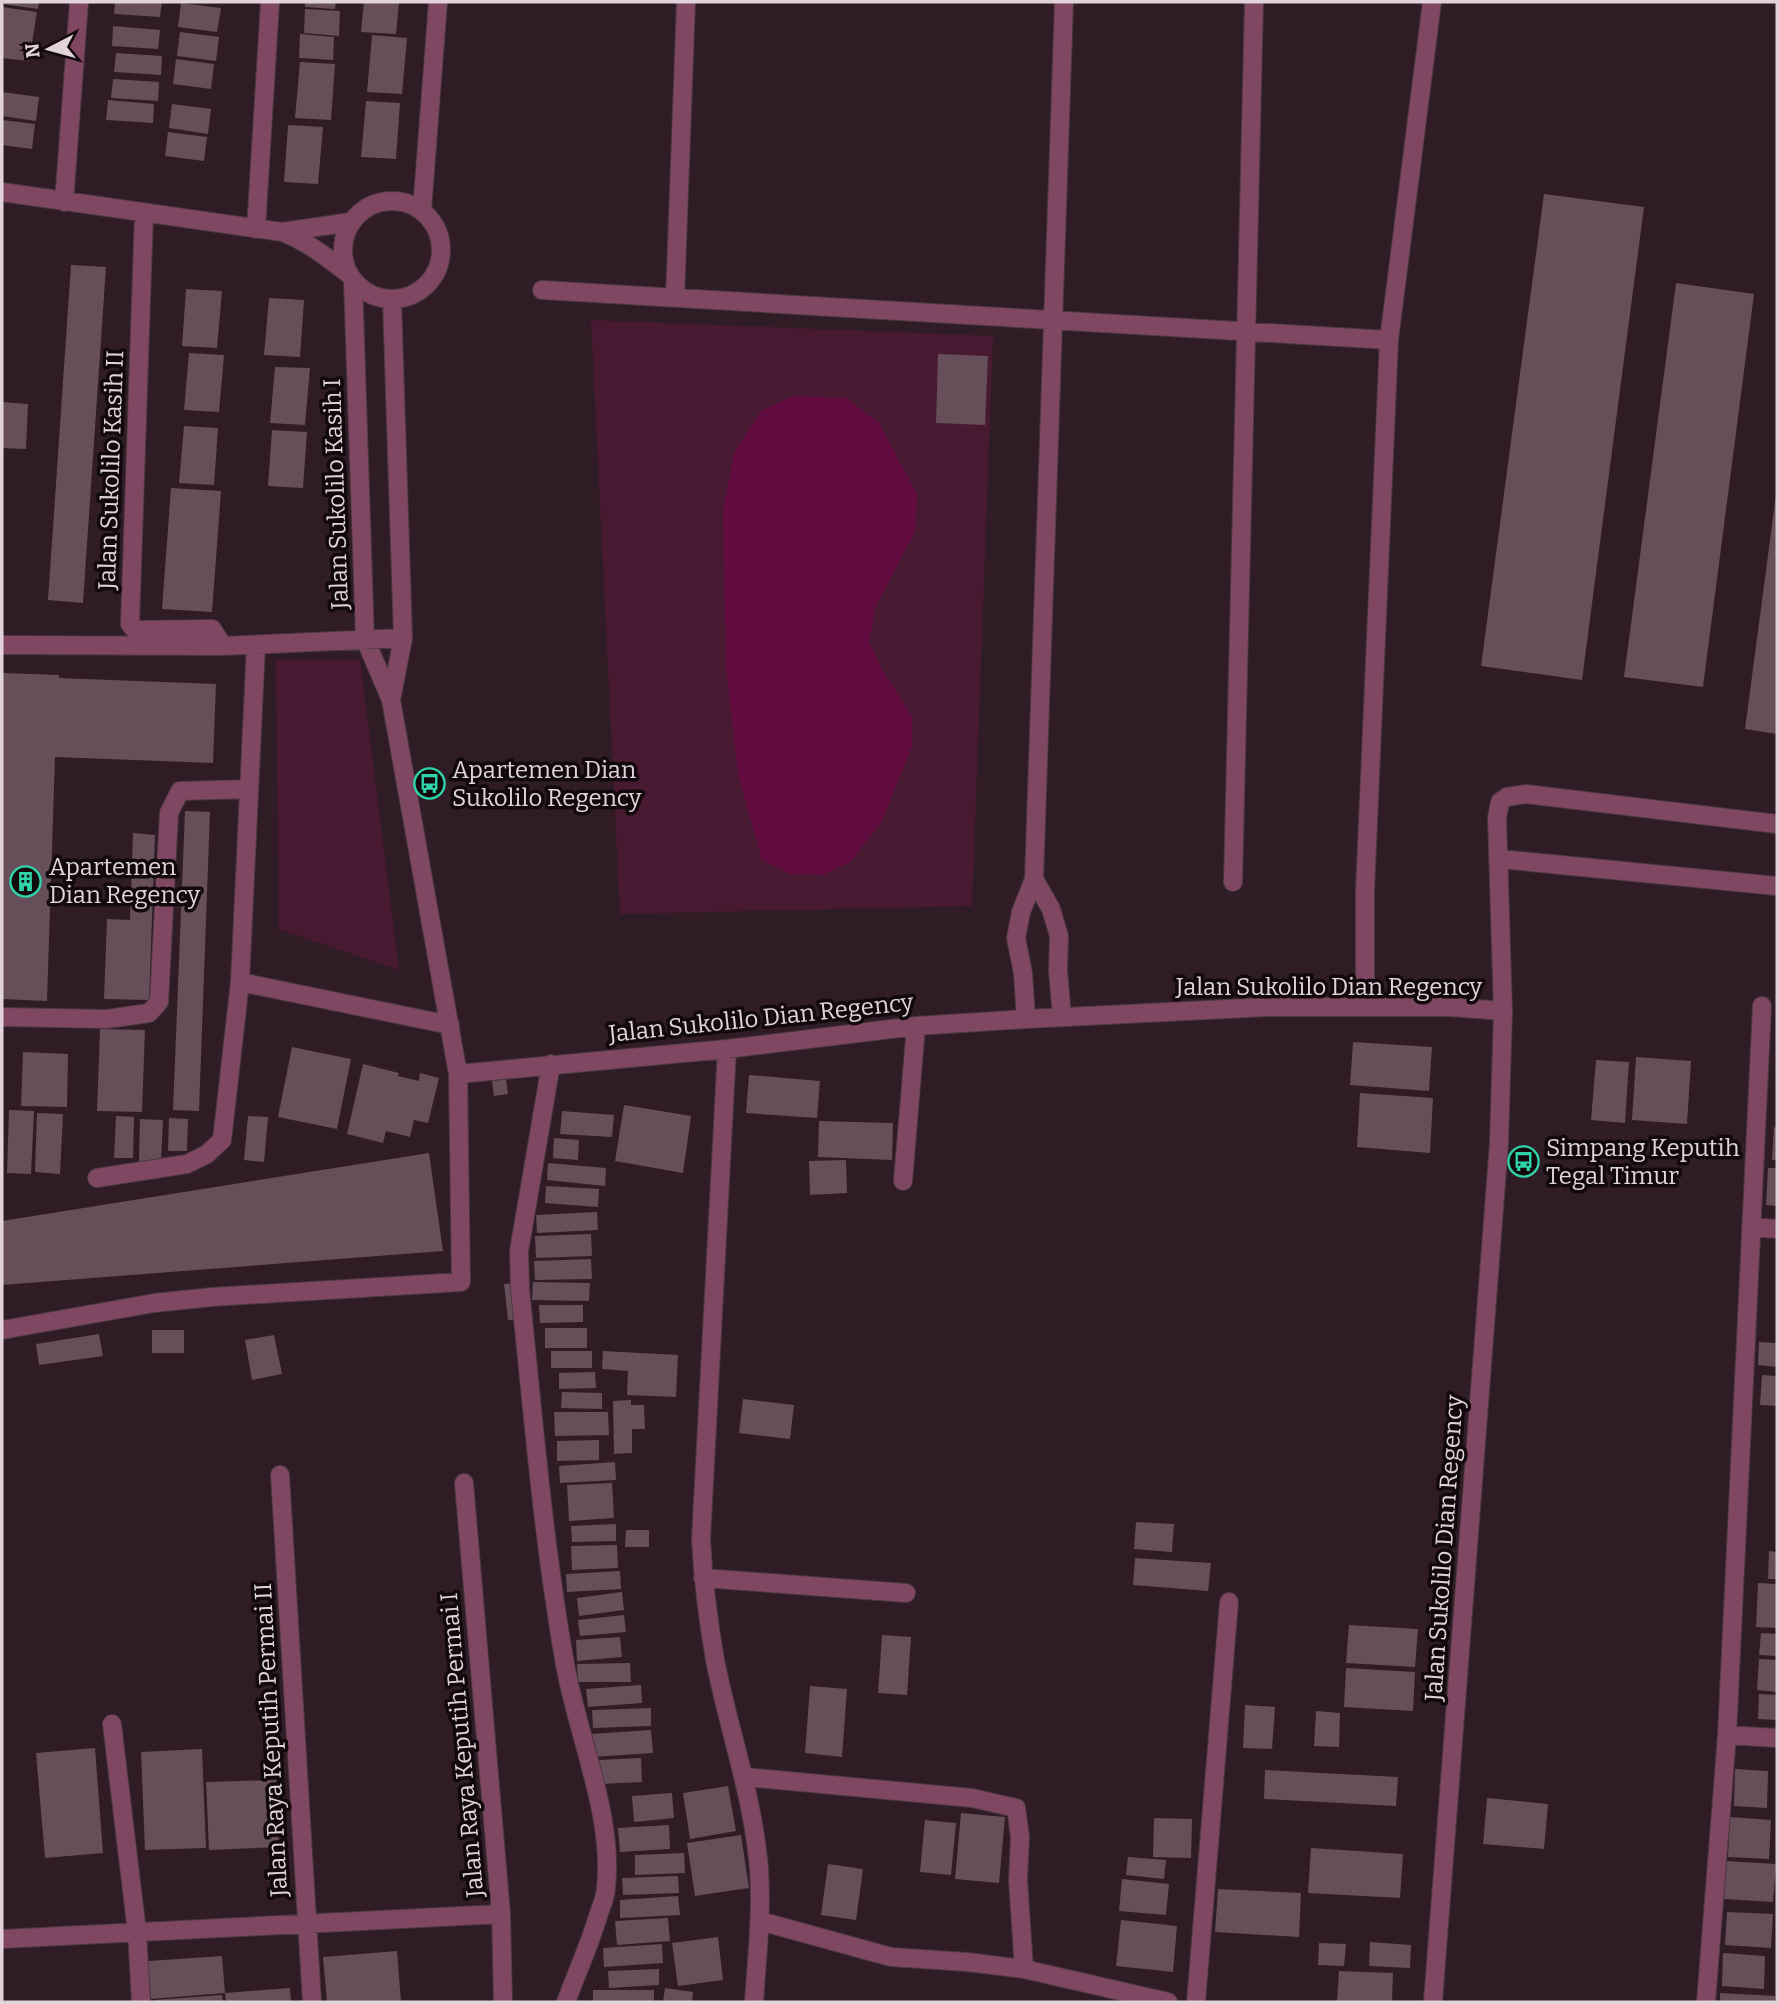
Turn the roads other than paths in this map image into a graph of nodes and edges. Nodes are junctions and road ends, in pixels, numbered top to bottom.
1 (79, 2) edge
2 (270, 2) edge
3 (438, 2) edge
4 (686, 2) edge
5 (1064, 2) edge
6 (1254, 2) edge
7 (1432, 2) edge
8 (2, 192) edge
9 (64, 202) junction
10 (422, 210) junction
11 (144, 213) junction
12 (351, 222) junction
13 (256, 229) junction
14 (282, 232) junction
15 (351, 278) junction
16 (542, 290) dead end
17 (675, 298) junction
18 (392, 300) junction
19 (1052, 320) junction
20 (1246, 332) junction
21 (1389, 340) junction
22 (403, 638) junction
23 (365, 639) junction
24 (2, 645) edge
25 (256, 645) junction
26 (223, 646) junction
27 (391, 700) junction
28 (249, 789) junction
29 (1777, 824) edge
30 (1500, 859) junction
31 (1034, 879) junction
32 (1233, 882) dead end
33 (1777, 886) edge
34 (240, 982) junction
35 (1762, 1006) dead end
36 (1365, 1007) junction
37 (1503, 1011) junction
38 (2, 1017) edge
39 (1062, 1017) junction
40 (1026, 1019) junction
41 (450, 1025) junction
42 (916, 1026) junction
43 (726, 1049) junction
44 (551, 1064) junction
45 (458, 1074) junction
46 (97, 1178) dead end
47 (903, 1181) dead end
48 (1751, 1227) junction
49 (1777, 1229) edge
50 (2, 1330) edge
51 (280, 1475) dead end
52 (464, 1483) dead end
53 (703, 1578) junction
54 (906, 1593) dead end
55 (1229, 1602) dead end
56 (112, 1724) dead end
57 (1727, 1735) junction
58 (1777, 1738) edge
59 (745, 1777) junction
60 (501, 1914) junction
61 (760, 1922) junction
62 (306, 1923) junction
63 (136, 1932) junction
64 (2, 1939) edge
65 (1024, 1969) junction
66 (141, 2002) edge
67 (312, 2002) edge
68 (503, 2002) edge
69 (566, 2002) edge
70 (754, 2002) edge
71 (1168, 2002) edge
72 (1196, 2002) edge
73 (1433, 2002) edge
74 (1706, 2002) edge

1 - 9 street
2 - 13 street
3 - 10 street
4 - 17 street
5 - 19 street
6 - 20 street
7 - 21 street
8 - 9 street
9 - 11 street
10 - 12 street
10 - 18 street
11 - 13 street
11 - 26 street, Jalan Sukolilo Kasih II
12 - 14 street
12 - 15 street, Jalan Sukolilo Kasih I
13 - 14 street
14 - 15 street
15 - 18 street
15 - 23 street, Jalan Sukolilo Kasih I
16 - 17 street
17 - 19 street
18 - 22 street, Jalan Sukolilo Kasih I
19 - 20 street
19 - 31 street
20 - 21 street
20 - 32 street
21 - 36 street
22 - 23 street
22 - 27 street, Jalan Sukolilo Kasih I
23 - 25 street
23 - 27 street, Jalan Sukolilo Kasih I
24 - 26 street
25 - 26 street
25 - 28 street
27 - 41 street, Jalan Sukolilo Kasih I
28 - 34 street
28 - 38 street
29 - 30 street
30 - 33 street
30 - 37 street
31 - 39 street
31 - 40 street
34 - 41 street
34 - 46 street
35 - 48 street
36 - 37 street, Jalan Sukolilo Dian Regency
36 - 39 street, Jalan Sukolilo Dian Regency
37 - 73 street, Jalan Sukolilo Dian Regency
39 - 40 street, Jalan Sukolilo Dian Regency
40 - 42 street, Jalan Sukolilo Dian Regency
41 - 45 street, Jalan Sukolilo Kasih I
42 - 43 street, Jalan Sukolilo Dian Regency
42 - 47 street
43 - 44 street, Jalan Sukolilo Dian Regency
43 - 53 street
44 - 45 street, Jalan Sukolilo Dian Regency
44 - 69 street
45 - 50 street, Jalan Sukolilo Kasih I
48 - 49 street
48 - 57 street
51 - 62 street, Jalan Raya Keputih Permai II
52 - 60 street, Jalan Raya Keputih Permai I
53 - 54 street
53 - 59 street
55 - 72 street
56 - 63 street
57 - 58 street
57 - 74 street
59 - 61 street
59 - 65 street
60 - 62 street
60 - 68 street, Jalan Raya Keputih Permai I
61 - 65 street
61 - 70 street
62 - 63 street
62 - 67 street, Jalan Raya Keputih Permai II
63 - 64 street
63 - 66 street
65 - 71 street

